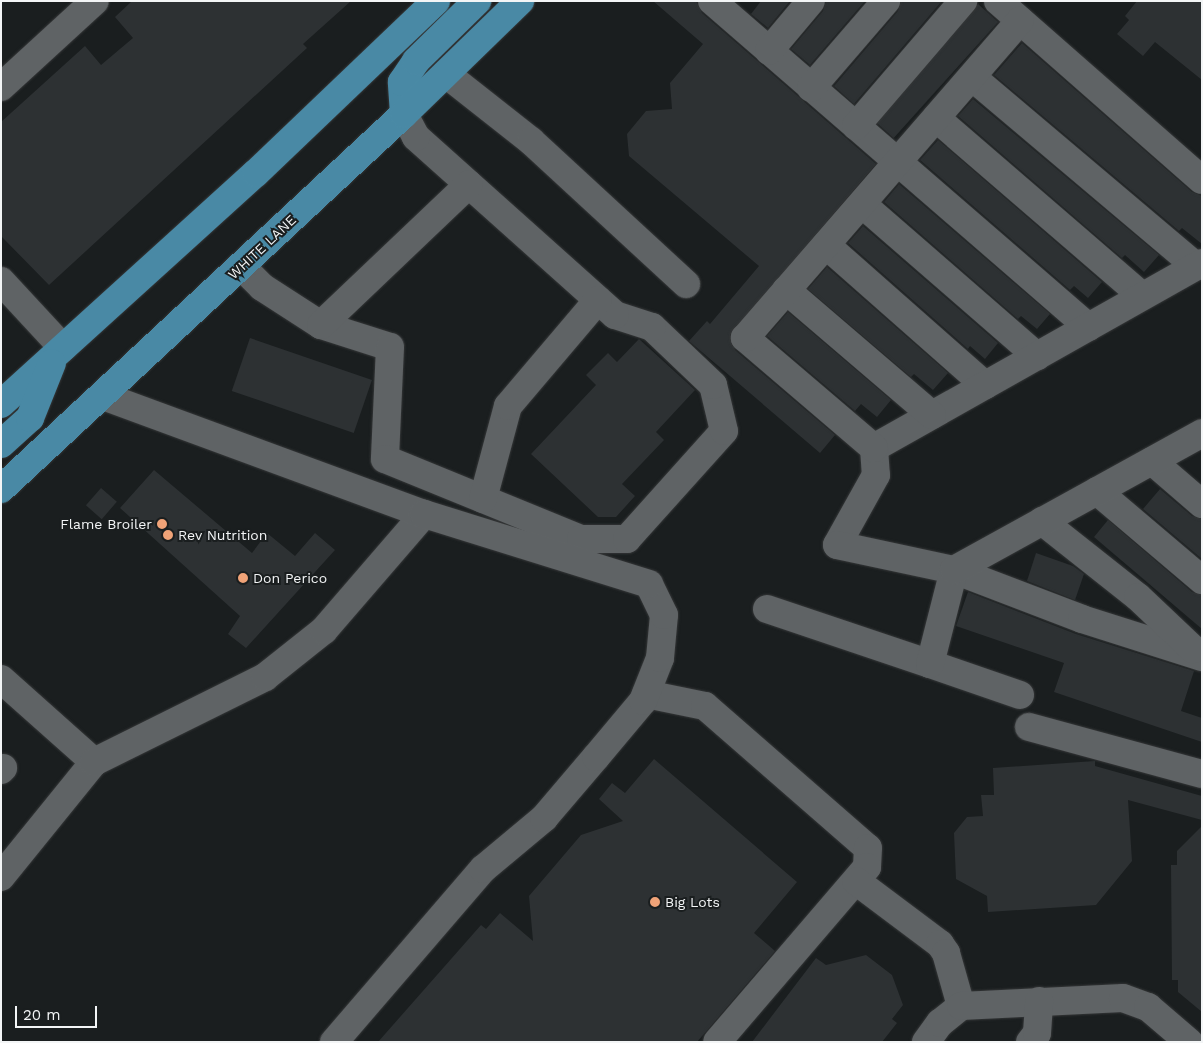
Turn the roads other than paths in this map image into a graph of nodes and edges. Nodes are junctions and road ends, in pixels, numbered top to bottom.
1 (95, 1) edge
2 (436, 1) edge
3 (476, 1) edge
4 (520, 1) edge
5 (811, 1) edge
6 (886, 1) edge
7 (963, 1) edge
8 (998, 1) edge
9 (726, 6) edge
10 (1020, 21) junction
11 (769, 51) junction
12 (446, 74) junction
13 (972, 77) junction
14 (1, 87) edge
15 (811, 88) junction
16 (404, 114) junction
17 (936, 118) junction
18 (856, 126) junction
19 (897, 162) junction
20 (1202, 180) edge
21 (470, 184) junction
22 (862, 204) junction
23 (826, 245) junction
24 (1199, 264) edge
25 (241, 266) junction
26 (1, 281) edge
27 (686, 284) dead end
28 (786, 290) junction
29 (1142, 296) junction
30 (598, 300) junction
31 (321, 326) junction
32 (1088, 327) junction
33 (58, 353) junction
34 (1037, 356) junction
35 (985, 385) junction
36 (103, 396) junction
37 (1, 404) edge
38 (932, 415) junction
39 (1202, 433) edge
40 (1, 444) edge
41 (874, 448) junction
42 (1152, 460) junction
43 (1, 489) edge
44 (1097, 491) junction
45 (483, 499) junction
46 (1202, 504) edge
47 (424, 514) junction
48 (1042, 522) junction
49 (954, 570) junction
50 (1202, 580) edge
51 (767, 608) dead end
52 (1200, 656) edge
53 (930, 664) junction
54 (1, 679) edge
55 (646, 694) junction
56 (1020, 694) dead end
57 (1029, 727) dead end
58 (94, 762) junction
59 (1202, 774) edge
60 (4, 866) edge
61 (856, 881) junction
62 (1039, 1001) junction
63 (961, 1006) junction
64 (1038, 1039) edge
65 (334, 1042) edge
66 (717, 1042) edge
67 (926, 1042) edge
68 (1189, 1042) edge

1 - 14 lane
2 - 33 main road
3 - 16 main road
4 - 12 main road, WHITE LANE
5 - 11 lane
6 - 15 lane
7 - 18 lane
8 - 10 lane
9 - 11 lane
10 - 13 lane
10 - 20 lane
11 - 15 lane
12 - 16 main road, WHITE LANE
12 - 27 lane
13 - 17 lane
13 - 24 lane
15 - 18 lane
16 - 21 lane
16 - 25 main road, WHITE LANE
17 - 19 lane
17 - 29 lane
18 - 19 lane
19 - 22 lane
19 - 32 lane
21 - 30 lane
21 - 31 lane
22 - 23 lane
22 - 34 lane
23 - 28 lane
23 - 35 lane
24 - 29 lane
25 - 31 lane
25 - 36 main road, WHITE LANE
26 - 33 lane
28 - 38 lane
28 - 41 lane
29 - 32 lane
30 - 45 lane
30 - 45 lane
31 - 45 lane
32 - 34 lane
33 - 37 main road
33 - 40 main road
34 - 35 lane
35 - 38 lane
36 - 43 main road, WHITE LANE
36 - 47 lane
38 - 41 lane
39 - 42 lane
41 - 49 lane
42 - 44 lane
42 - 46 lane
44 - 48 lane
44 - 50 lane
47 - 55 lane
47 - 58 lane
48 - 49 lane
48 - 52 lane
49 - 52 lane
49 - 53 lane
51 - 53 lane
53 - 56 lane
54 - 58 lane
55 - 61 lane
55 - 65 lane
57 - 59 lane
58 - 60 lane
61 - 63 lane
61 - 66 lane
62 - 63 lane
62 - 64 lane
62 - 68 lane
63 - 67 lane

